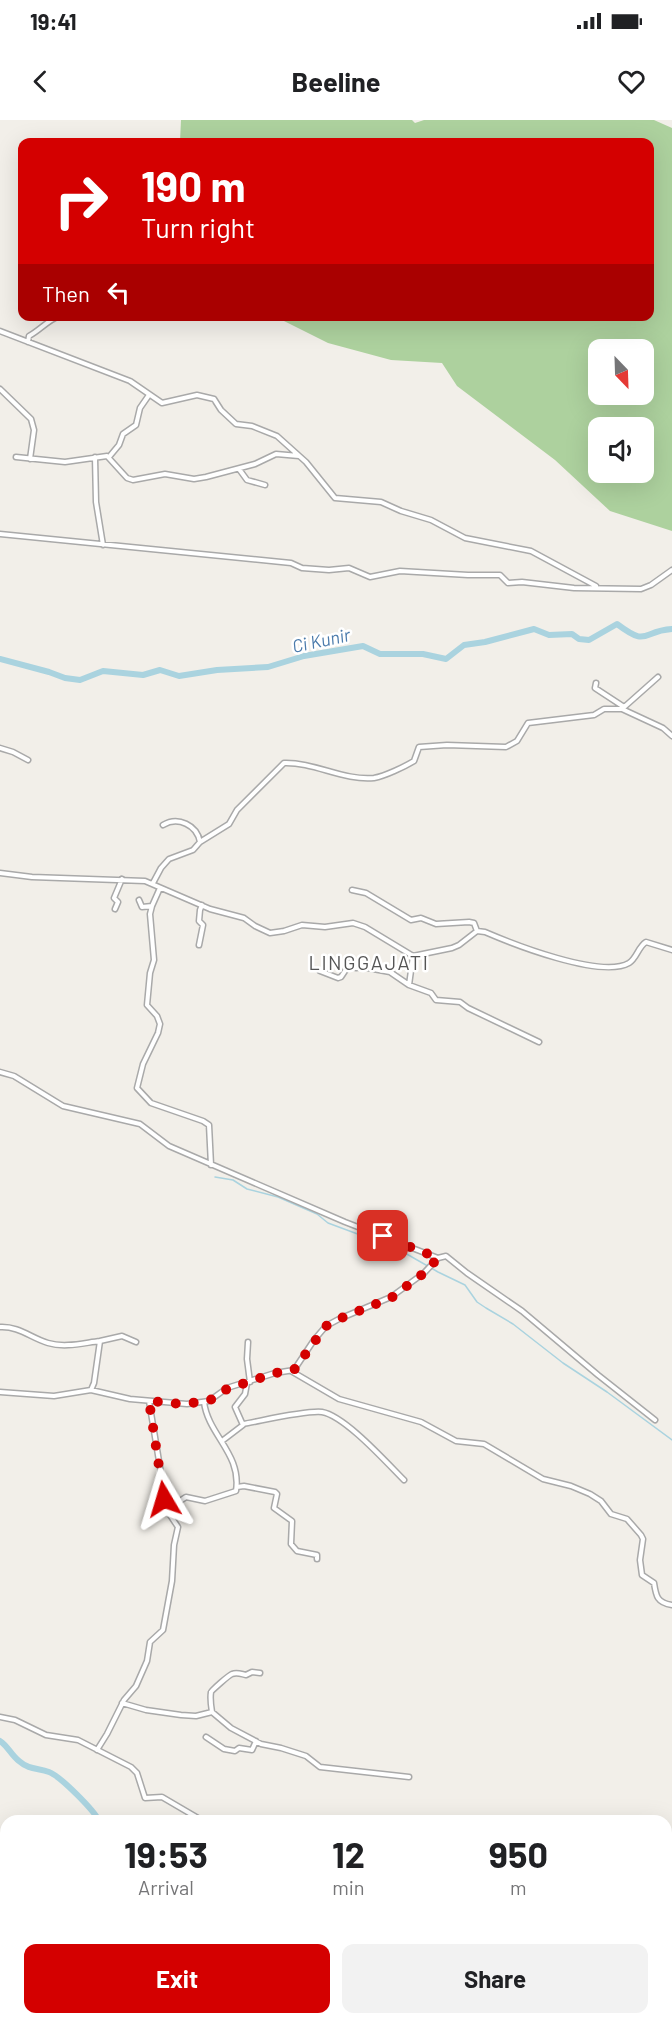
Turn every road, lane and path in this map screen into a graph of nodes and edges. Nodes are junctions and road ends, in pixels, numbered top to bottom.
1 (47, 321) edge
2 (0, 331) edge
3 (28, 342) junction
4 (0, 389) edge
5 (149, 395) junction
6 (291, 449) junction
7 (284, 455) junction
8 (299, 456) junction
9 (16, 457) dead end
10 (95, 457) junction
11 (109, 457) junction
12 (30, 459) junction
13 (239, 469) junction
14 (265, 485) dead end
15 (0, 534) edge
16 (103, 545) junction
17 (672, 570) edge
18 (596, 587) junction
19 (658, 677) dead end
20 (596, 683) dead end
21 (623, 708) junction
22 (669, 730) edge
23 (672, 736) edge
24 (0, 748) edge
25 (28, 760) dead end
26 (163, 825) dead end
27 (200, 842) junction
28 (0, 873) edge
29 (122, 879) junction
30 (153, 883) junction
31 (160, 888) junction
32 (352, 890) dead end
33 (139, 900) dead end
34 (202, 905) junction
35 (152, 906) junction
36 (115, 909) dead end
37 (477, 931) junction
38 (199, 945) dead end
39 (672, 950) edge
40 (413, 956) junction
41 (320, 971) dead end
42 (409, 985) junction
43 (539, 1042) dead end
44 (0, 1072) edge
45 (211, 1165) junction
46 (438, 1258) junction
47 (0, 1327) edge
48 (100, 1341) junction
49 (136, 1342) dead end
50 (248, 1342) dead end
51 (291, 1371) junction
52 (248, 1382) junction
53 (91, 1390) junction
54 (0, 1392) edge
55 (149, 1401) junction
56 (204, 1402) junction
57 (655, 1420) dead end
58 (243, 1424) junction
59 (222, 1441) junction
60 (404, 1480) dead end
61 (237, 1488) junction
62 (166, 1510) junction
63 (317, 1559) dead end
64 (672, 1605) edge
65 (260, 1673) dead end
66 (123, 1703) junction
67 (212, 1712) junction
68 (0, 1717) edge
69 (206, 1737) dead end
70 (256, 1741) junction
71 (97, 1750) junction
72 (409, 1777) dead end
73 (193, 1815) edge

1 - 3 street
2 - 3 street
3 - 5 street
4 - 12 street
5 - 6 street
5 - 11 street
6 - 7 street
6 - 8 street
7 - 8 street
7 - 13 street
8 - 18 street
9 - 12 street
10 - 11 street
10 - 12 street
10 - 16 street
11 - 13 street
13 - 14 street
15 - 16 street
16 - 18 street
17 - 18 street
19 - 21 street
20 - 21 street
21 - 22 street
21 - 27 street
22 - 23 street
24 - 25 street
26 - 27 street
27 - 30 street
28 - 29 street
29 - 30 street
29 - 36 street
30 - 31 street
31 - 34 street
31 - 35 street
32 - 37 street
33 - 35 street
34 - 38 street
34 - 40 street
35 - 45 street
37 - 39 street
37 - 40 street
40 - 42 street
41 - 42 street
42 - 43 street
44 - 45 street
45 - 46 street
46 - 51 street
46 - 57 street
47 - 48 street
48 - 49 street
48 - 53 street
50 - 52 street
51 - 52 street
51 - 64 street
52 - 56 street
52 - 58 street
53 - 54 street
53 - 55 street
55 - 56 street
55 - 62 street
56 - 59 street
58 - 59 street
58 - 60 street
59 - 61 street
61 - 62 street
61 - 63 street
62 - 66 street
65 - 67 street
66 - 67 street
66 - 71 street
67 - 70 street
68 - 71 street
69 - 70 street
70 - 72 street
71 - 73 street

